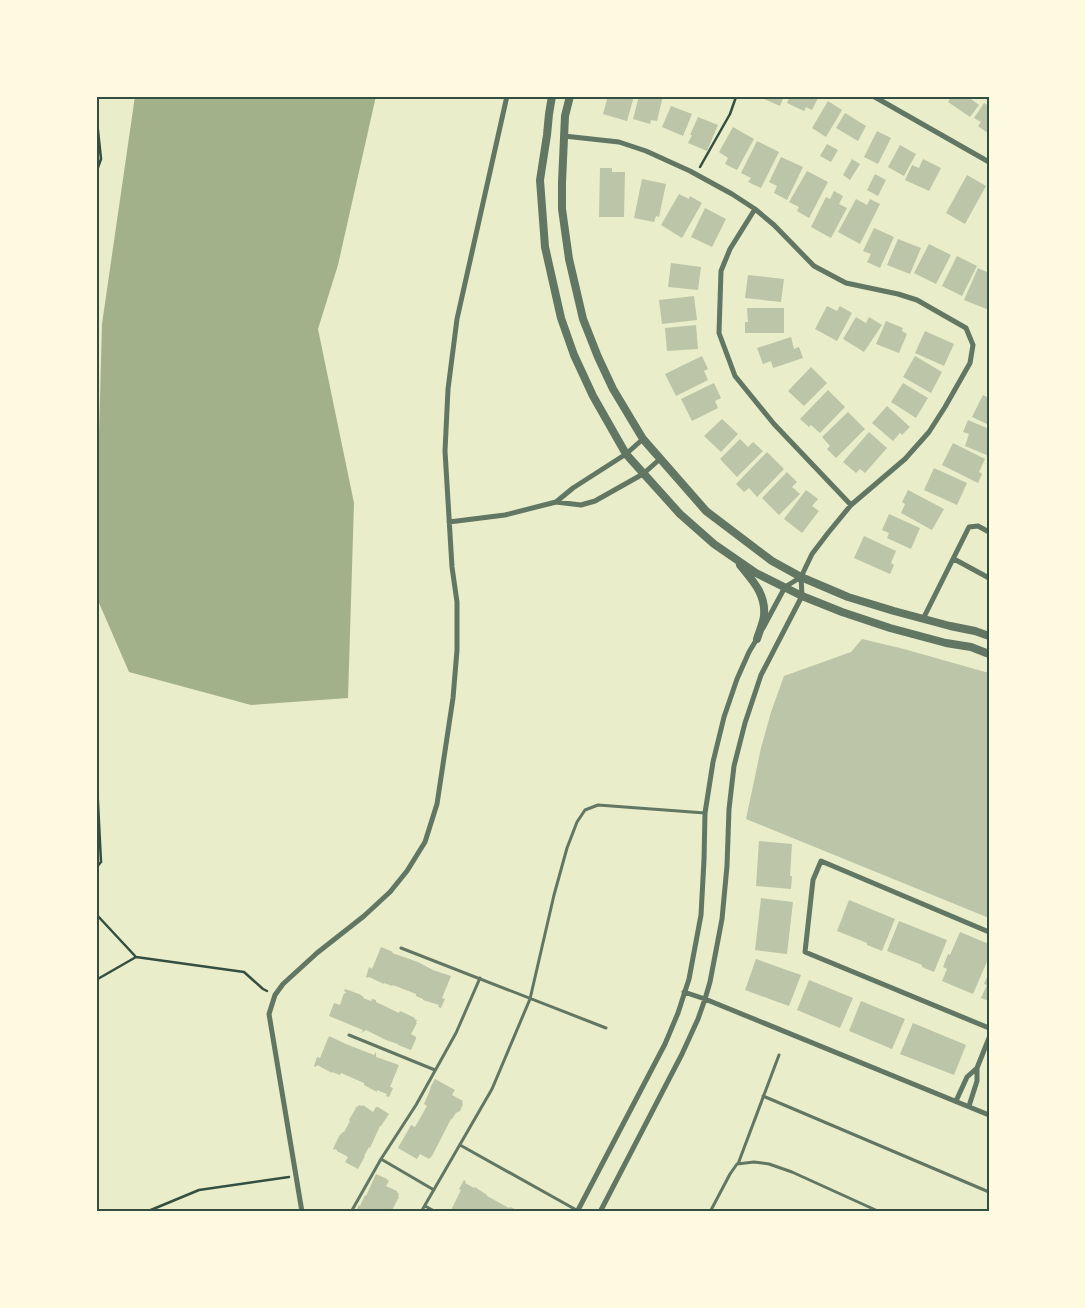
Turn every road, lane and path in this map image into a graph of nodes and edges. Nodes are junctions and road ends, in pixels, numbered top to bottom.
1 (507, 96) edge
2 (552, 96) edge
3 (570, 96) edge
4 (736, 96) edge
5 (873, 96) edge
6 (96, 112) edge
7 (564, 136) junction
8 (989, 162) edge
9 (96, 173) edge
10 (695, 174) junction
11 (755, 208) junction
12 (643, 440) junction
13 (626, 454) junction
14 (660, 459) junction
15 (644, 474) junction
16 (556, 502) junction
17 (851, 506) junction
18 (449, 522) junction
19 (989, 532) edge
20 (734, 558) junction
21 (954, 559) junction
22 (801, 577) junction
23 (989, 578) edge
24 (785, 587) junction
25 (802, 596) junction
26 (923, 619) junction
27 (989, 636) edge
28 (757, 639) junction
29 (989, 654) edge
30 (96, 764) edge
31 (705, 813) junction
32 (96, 868) edge
33 (96, 914) edge
34 (989, 932) edge
35 (401, 948) dead end
36 (136, 957) junction
37 (480, 978) junction
38 (96, 980) edge
39 (684, 992) junction
40 (275, 995) junction
41 (530, 999) junction
42 (705, 999) junction
43 (606, 1028) dead end
44 (989, 1028) edge
45 (349, 1035) dead end
46 (989, 1038) edge
47 (779, 1055) dead end
48 (977, 1068) junction
49 (435, 1070) junction
50 (763, 1096) junction
51 (956, 1101) junction
52 (969, 1106) junction
53 (989, 1115) edge
54 (460, 1145) junction
55 (381, 1159) junction
56 (737, 1164) junction
57 (296, 1176) junction
58 (434, 1190) junction
59 (989, 1192) edge
60 (425, 1206) junction
61 (578, 1211) edge
62 (877, 1211) edge
63 (146, 1212) edge
64 (302, 1212) edge
65 (351, 1212) edge
66 (421, 1212) edge
67 (436, 1212) edge
68 (600, 1212) edge
69 (710, 1212) edge

1 - 18 street
2 - 13 street
3 - 7 street
4 - 10 path
5 - 8 street
6 - 9 path
7 - 10 street
7 - 12 street
10 - 11 street
11 - 17 street
11 - 17 street
12 - 13 street
12 - 14 street
13 - 15 street
13 - 16 street
14 - 15 street
14 - 22 street
15 - 16 street
15 - 20 street
16 - 18 street
17 - 22 street
18 - 40 street
19 - 21 street
20 - 24 street
20 - 28 street
21 - 23 street
21 - 26 street
22 - 24 street
22 - 25 street
22 - 26 street
24 - 25 street
24 - 28 street
25 - 29 street
25 - 42 street
26 - 27 street
28 - 31 street
30 - 32 path
31 - 39 street
31 - 41 lane
33 - 36 path
34 - 44 street
35 - 37 lane
36 - 38 path
36 - 40 path
37 - 41 lane
37 - 49 lane
39 - 42 street
39 - 61 street
40 - 57 street
41 - 43 lane
41 - 54 lane
42 - 51 street
42 - 68 street
45 - 49 lane
46 - 48 street
47 - 50 lane
48 - 51 street
48 - 52 street
49 - 55 lane
50 - 56 lane
50 - 59 lane
51 - 52 street
52 - 53 street
54 - 58 lane
54 - 61 lane
55 - 58 lane
55 - 65 lane
56 - 62 lane
56 - 69 lane
57 - 63 path
57 - 64 street
58 - 60 lane
60 - 66 lane
60 - 67 lane

